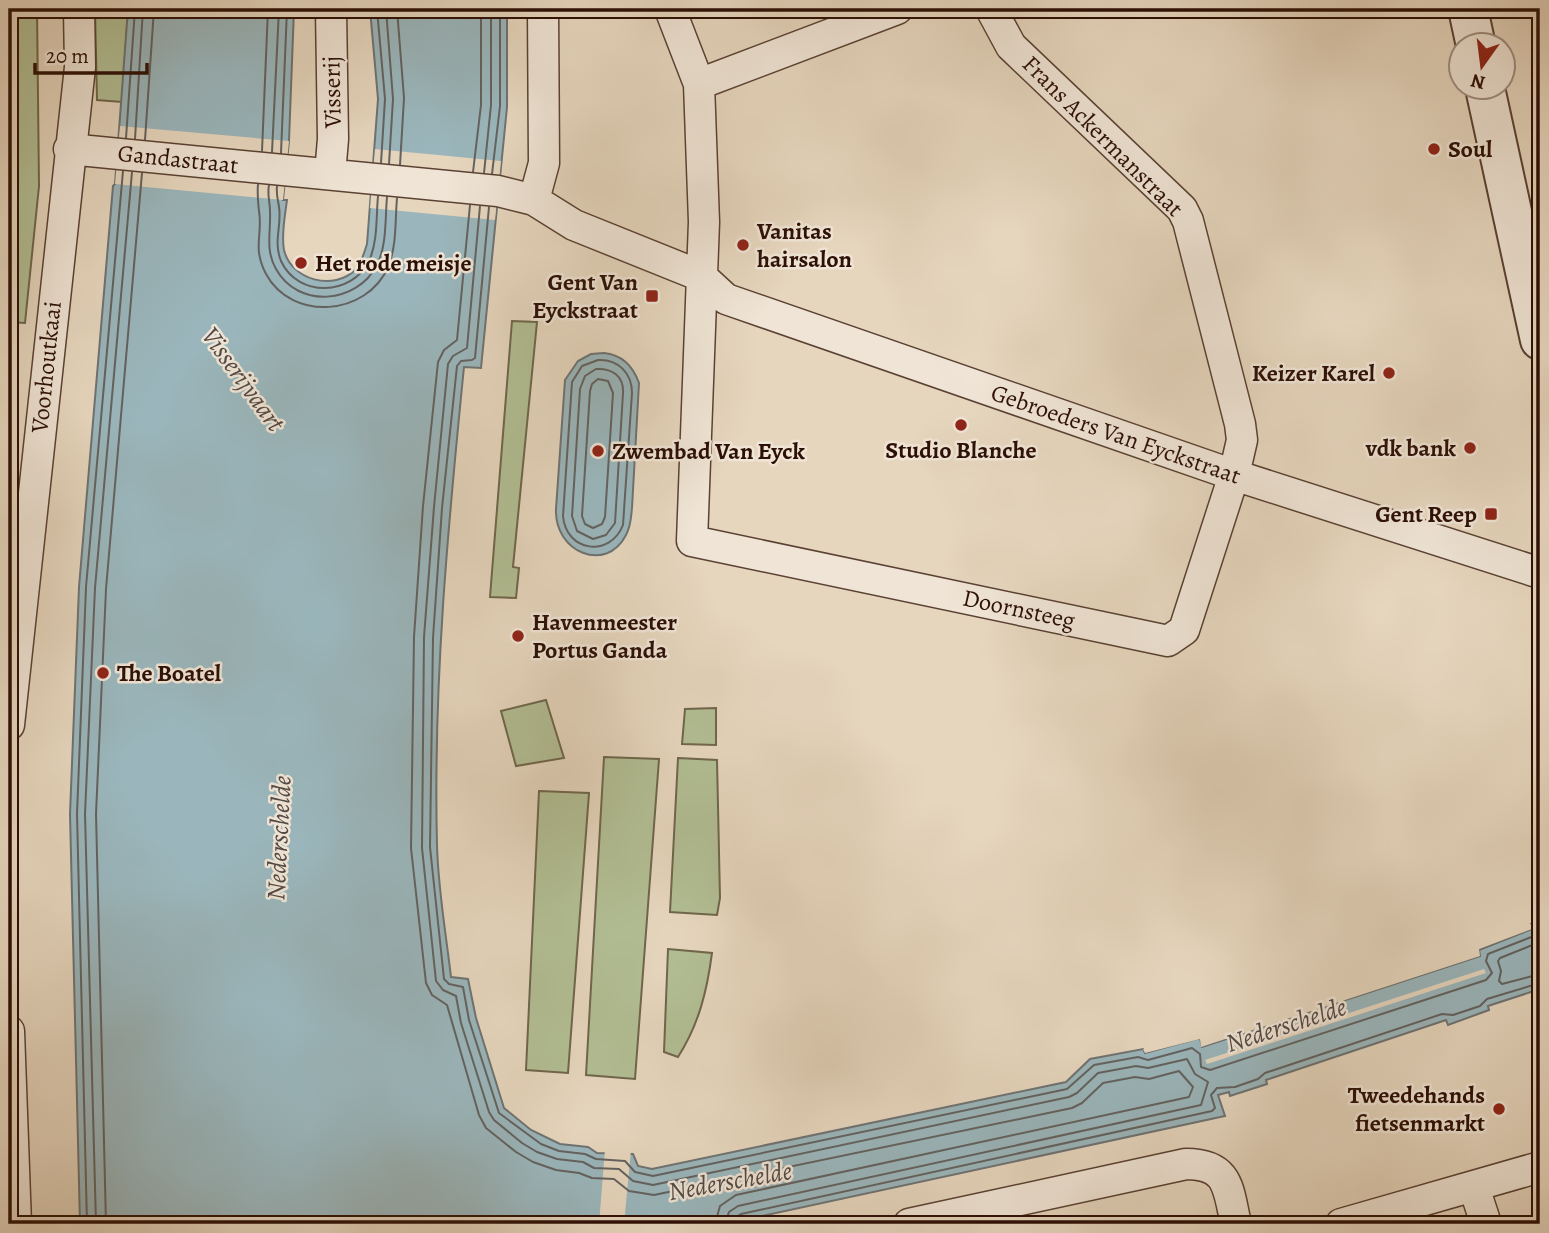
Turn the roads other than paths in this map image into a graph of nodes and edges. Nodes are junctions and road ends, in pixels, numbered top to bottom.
1 (79, 9) edge
2 (331, 9) edge
3 (543, 9) edge
4 (670, 9) edge
5 (897, 9) edge
6 (991, 9) edge
7 (1468, 9) edge
8 (1473, 32) edge
9 (699, 84) junction
10 (1488, 102) edge
11 (69, 149) junction
12 (330, 174) junction
13 (534, 200) junction
14 (701, 276) junction
15 (1540, 340) edge
16 (1234, 475) junction
17 (1540, 573) edge
18 (9, 726) edge
19 (9, 1031) edge
20 (1540, 1167) edge
21 (1474, 1187) junction
22 (16, 1224) edge
23 (909, 1224) edge
24 (1236, 1224) edge
25 (1341, 1224) edge
26 (1486, 1224) edge

1 - 11 street, Voorhoutkaai
2 - 12 street, Visserij
3 - 13 street
4 - 9 street
5 - 9 street
6 - 16 street, Frans Ackermanstraat
7 - 8 street
9 - 14 street
10 - 15 street
11 - 12 street, Gandastraat
11 - 18 street, Voorhoutkaai
12 - 13 street
13 - 14 street
14 - 16 street, Gebroeders Van Eyckstraat
14 - 16 street, Doornsteeg
16 - 17 street, Gebroeders Van Eyckstraat
19 - 22 street
20 - 21 street
21 - 25 street
21 - 26 street
23 - 24 street

